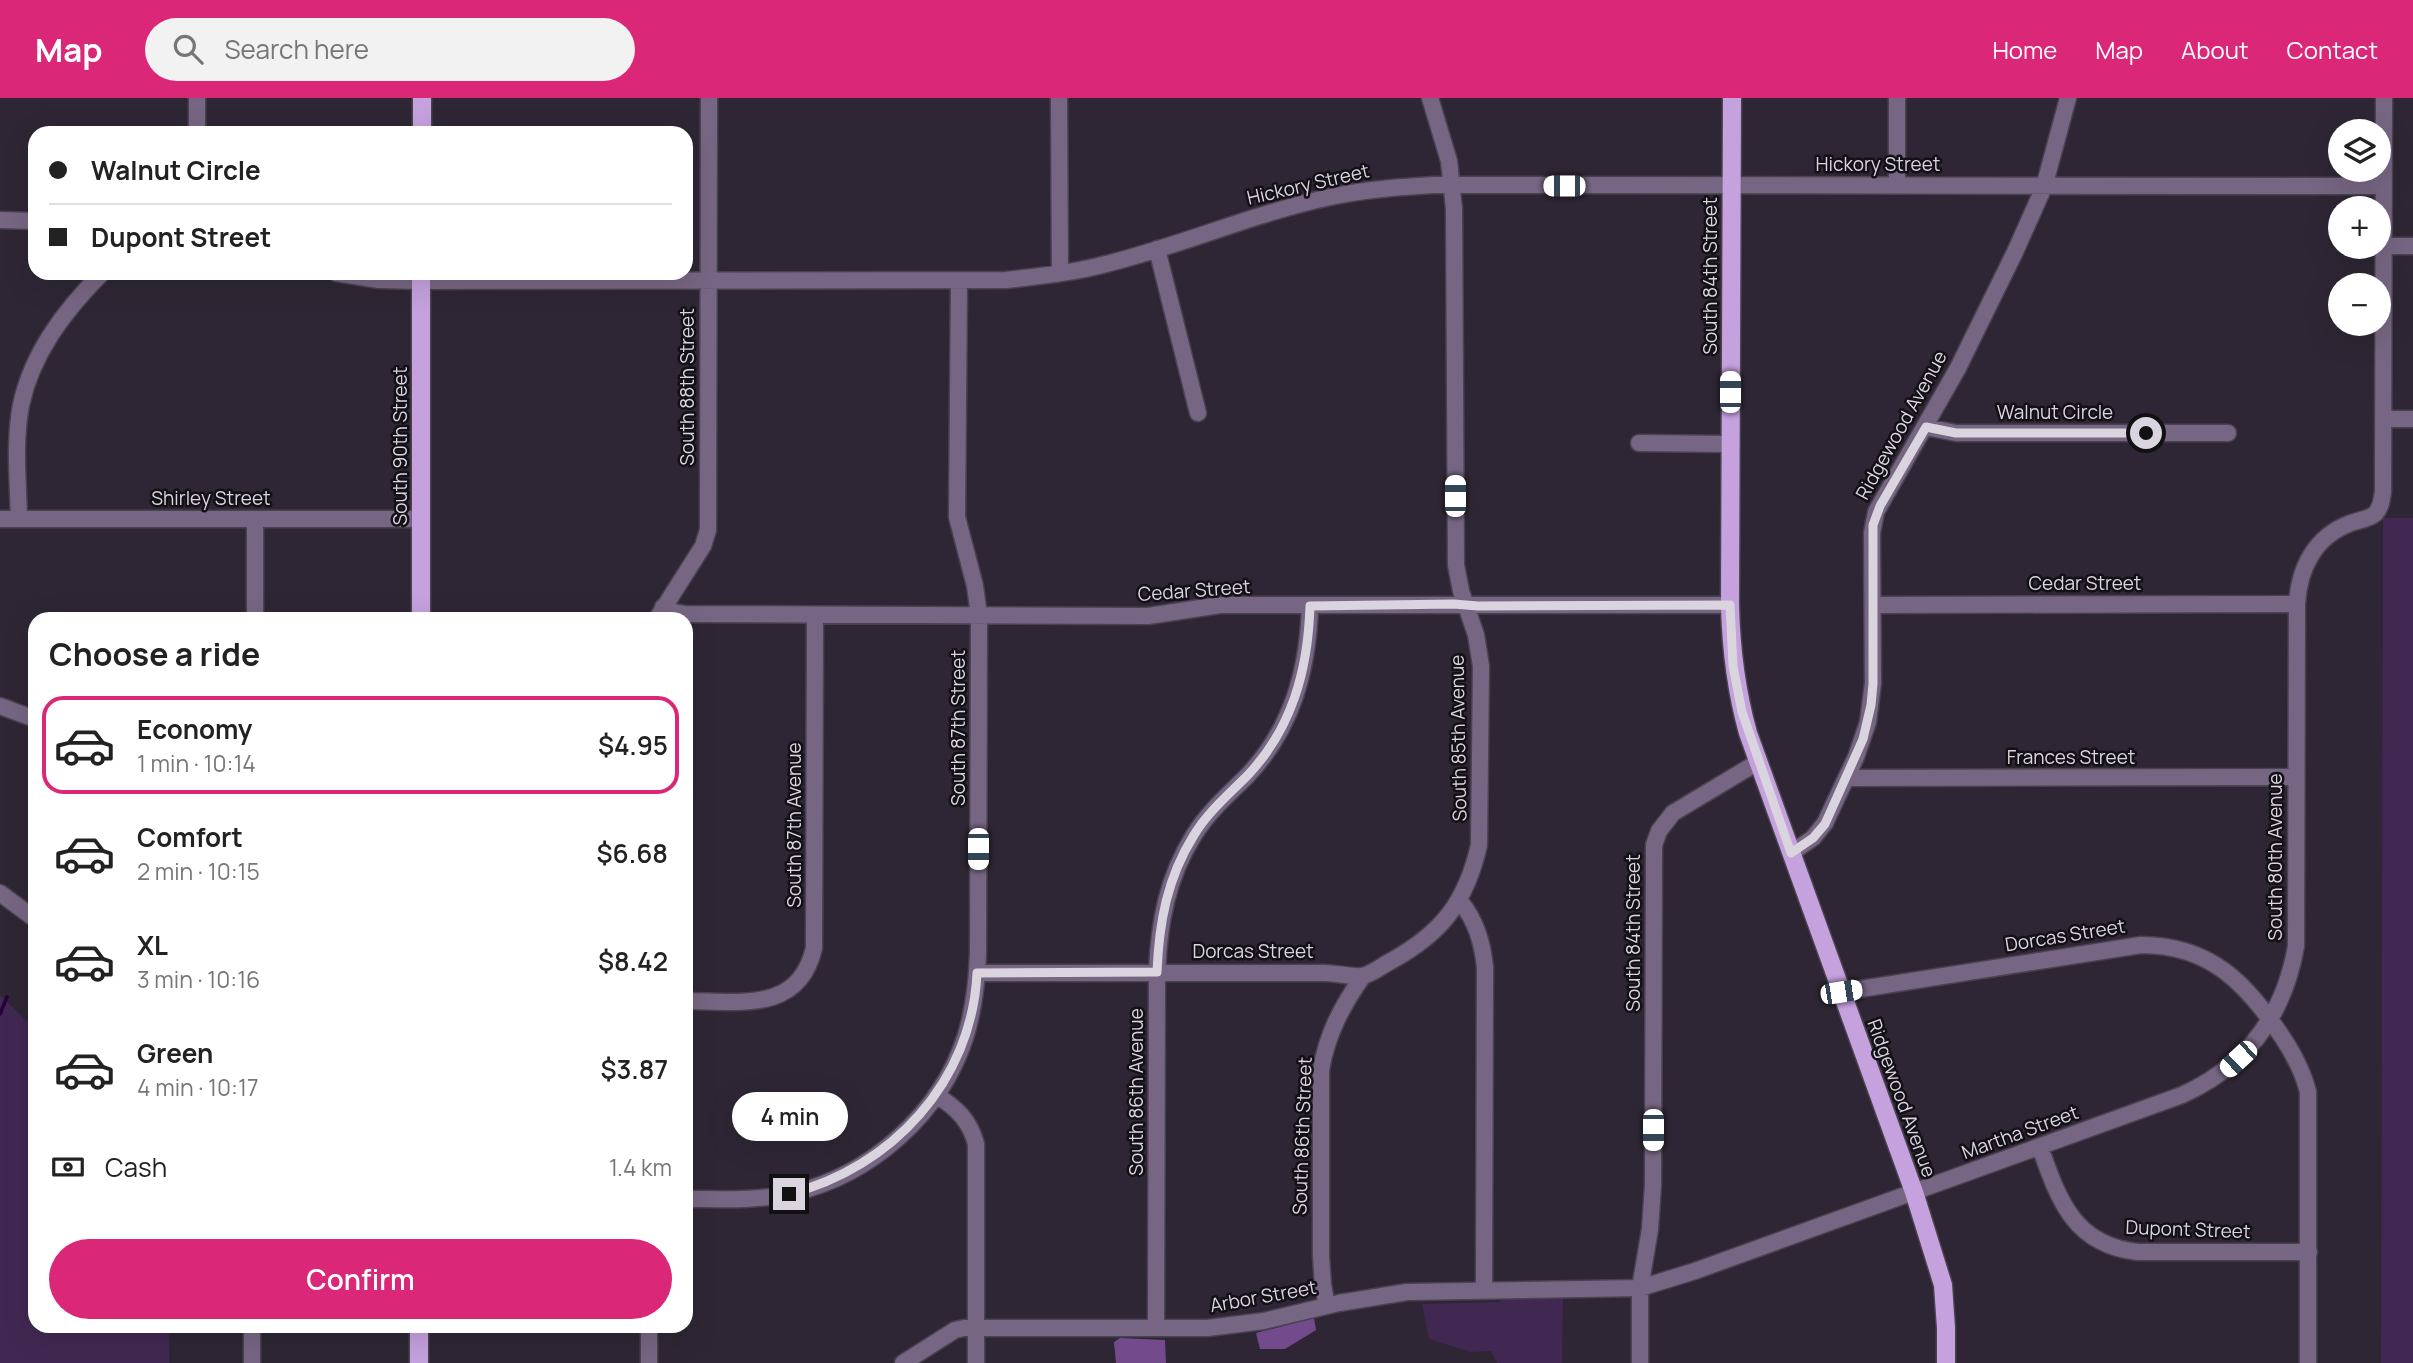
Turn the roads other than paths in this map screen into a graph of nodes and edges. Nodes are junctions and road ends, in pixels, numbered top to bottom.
1 (197, 98) edge
2 (422, 98) edge
3 (709, 98) edge
4 (1059, 98) edge
5 (1430, 98) edge
6 (1732, 98) edge
7 (1897, 98) edge
8 (2068, 98) edge
9 (2384, 98) edge
10 (197, 126) edge
11 (422, 126) edge
12 (1897, 185) junction
13 (1452, 186) junction
14 (1731, 186) junction
15 (2383, 186) junction
16 (2044, 187) junction
17 (2383, 196) edge
18 (0, 220) edge
19 (28, 220) edge
20 (2391, 246) edge
21 (2413, 246) edge
22 (1157, 249) junction
23 (2383, 259) edge
24 (1060, 273) junction
25 (95, 280) edge
26 (421, 280) edge
27 (636, 280) edge
28 (708, 281) junction
29 (960, 281) junction
30 (1198, 413) dead end
31 (2383, 419) junction
32 (2413, 419) edge
33 (1926, 427) junction
34 (2228, 433) dead end
35 (1639, 443) dead end
36 (1730, 444) junction
37 (0, 519) edge
38 (19, 519) junction
39 (256, 519) junction
40 (421, 519) junction
41 (2297, 604) junction
42 (1466, 605) junction
43 (1730, 605) junction
44 (1873, 605) junction
45 (1310, 606) junction
46 (255, 612) edge
47 (421, 612) edge
48 (660, 612) edge
49 (693, 614) edge
50 (816, 615) junction
51 (979, 615) junction
52 (0, 706) edge
53 (28, 716) edge
54 (1758, 762) junction
55 (2296, 777) junction
56 (1846, 778) junction
57 (1791, 853) junction
58 (0, 893) edge
59 (1460, 901) junction
60 (28, 914) edge
61 (1157, 972) junction
62 (977, 973) junction
63 (1363, 976) junction
64 (1841, 992) junction
65 (693, 1000) edge
66 (2272, 1019) junction
67 (936, 1095) junction
68 (2039, 1147) junction
69 (1914, 1192) junction
70 (693, 1199) edge
71 (2309, 1252) junction
72 (1640, 1288) junction
73 (1484, 1289) junction
74 (1328, 1306) junction
75 (976, 1327) junction
76 (1156, 1328) junction
77 (252, 1333) edge
78 (419, 1333) edge
79 (649, 1333) edge
80 (252, 1363) edge
81 (419, 1363) edge
82 (649, 1363) edge
83 (903, 1363) edge
84 (976, 1363) edge
85 (1640, 1363) edge
86 (1946, 1363) edge
87 (2308, 1363) edge

1 - 10 street
2 - 11 main road
3 - 28 street, South 88th Street
4 - 24 street
5 - 13 street, South 85th Avenue
6 - 14 main road, South 84th Street
7 - 12 street
8 - 16 street, Ridgewood Avenue
9 - 15 street
12 - 14 street, Hickory Street
12 - 16 street, Hickory Street
13 - 14 street, Hickory Street
13 - 22 street, Hickory Street
13 - 42 street, South 85th Avenue
14 - 36 main road, South 84th Street
15 - 16 street, Hickory Street
15 - 17 street
16 - 33 street, Ridgewood Avenue
18 - 19 street
20 - 21 street
22 - 24 street, Hickory Street
22 - 30 street
23 - 31 street
24 - 29 street, Hickory Street
25 - 38 street
26 - 40 main road, South 90th Street
27 - 28 street, Hickory Street
28 - 29 street, Hickory Street
28 - 48 street, South 88th Street
29 - 51 street, South 87th Street
31 - 32 street
31 - 41 street, South 80th Avenue
33 - 34 street, Walnut Circle
33 - 44 street, Ridgewood Avenue
35 - 36 street
36 - 43 main road, South 84th Street
37 - 38 street, Shirley Street
38 - 39 street, Shirley Street
39 - 40 street, Shirley Street
39 - 46 street
40 - 47 main road, South 90th Street
41 - 44 street, Cedar Street
41 - 55 street, South 80th Avenue
42 - 43 street, Cedar Street
42 - 45 street, Cedar Street
42 - 59 street, South 85th Avenue
43 - 54 main road, South 84th Street
44 - 56 street, Ridgewood Avenue
45 - 51 street, Cedar Street
45 - 61 street, South 86th Avenue
49 - 50 street, Cedar Street
50 - 51 street, Cedar Street
50 - 65 street, South 87th Avenue
51 - 62 street, South 87th Street
52 - 53 street
54 - 57 main road, Ridgewood Avenue
54 - 72 street, South 84th Street
55 - 56 street, Frances Street
55 - 66 street, South 80th Avenue
56 - 57 street, Ridgewood Avenue
57 - 64 main road, Ridgewood Avenue
58 - 60 street
59 - 63 street
59 - 73 street
61 - 62 street, Dorcas Street
61 - 63 street, Dorcas Street
61 - 76 street, South 86th Avenue
62 - 67 street, South 87th Street
63 - 74 street, South 86th Street
64 - 66 street, Dorcas Street
64 - 69 main road, Ridgewood Avenue
66 - 68 street, Martha Street
66 - 71 street
67 - 70 street
67 - 75 street
68 - 69 street, Martha Street
68 - 71 street, Dupont Street
69 - 72 street, Martha Street
69 - 86 main road, Ridgewood Avenue
71 - 87 street
72 - 73 street, Arbor Street
72 - 85 street, South 84th Street
73 - 74 street, Arbor Street
74 - 76 street, Arbor Street
75 - 76 street, Arbor Street
75 - 83 street, Arbor Street
75 - 84 street
77 - 80 street
78 - 81 main road
79 - 82 street

